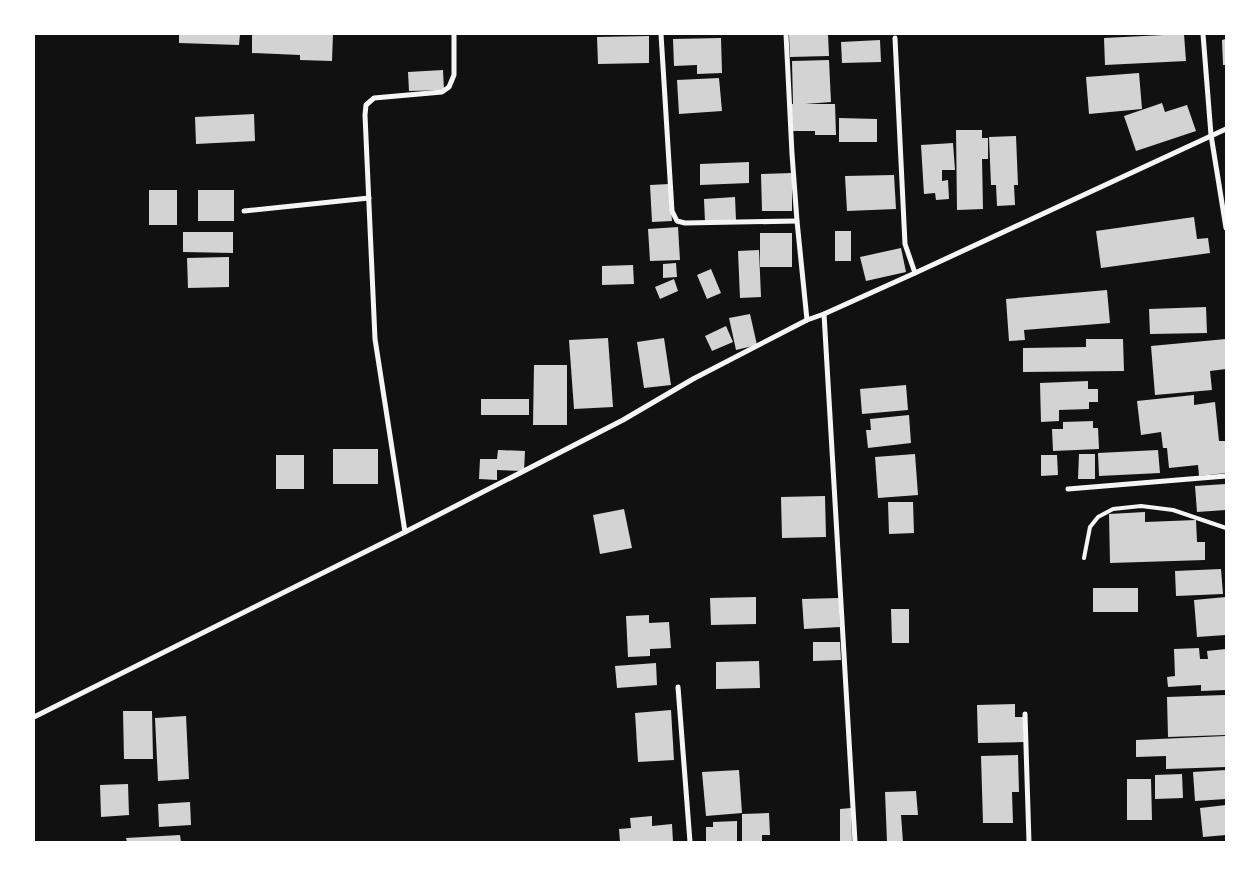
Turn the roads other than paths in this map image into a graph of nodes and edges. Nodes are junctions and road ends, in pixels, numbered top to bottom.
1 (454, 34) edge
2 (661, 34) edge
3 (786, 34) edge
4 (1202, 34) edge
5 (895, 38) dead end
6 (1226, 129) edge
7 (1211, 135) junction
8 (369, 198) junction
9 (244, 210) dead end
10 (797, 221) junction
11 (1226, 228) edge
12 (915, 273) junction
13 (824, 314) junction
14 (807, 320) junction
15 (1226, 476) edge
16 (1068, 489) dead end
17 (1226, 528) edge
18 (405, 532) junction
19 (1084, 558) dead end
20 (678, 687) dead end
21 (1025, 714) dead end
22 (34, 717) edge
23 (690, 842) edge
24 (854, 842) edge
25 (1029, 842) edge

1 - 8 street
2 - 10 street
3 - 10 street
4 - 7 street
5 - 12 street
6 - 7 street
7 - 11 street
7 - 12 street
8 - 9 street
8 - 18 street
10 - 14 street
12 - 13 street
13 - 14 street
13 - 24 street
14 - 18 street
15 - 16 street
17 - 19 lane
18 - 22 street
20 - 23 street
21 - 25 street

